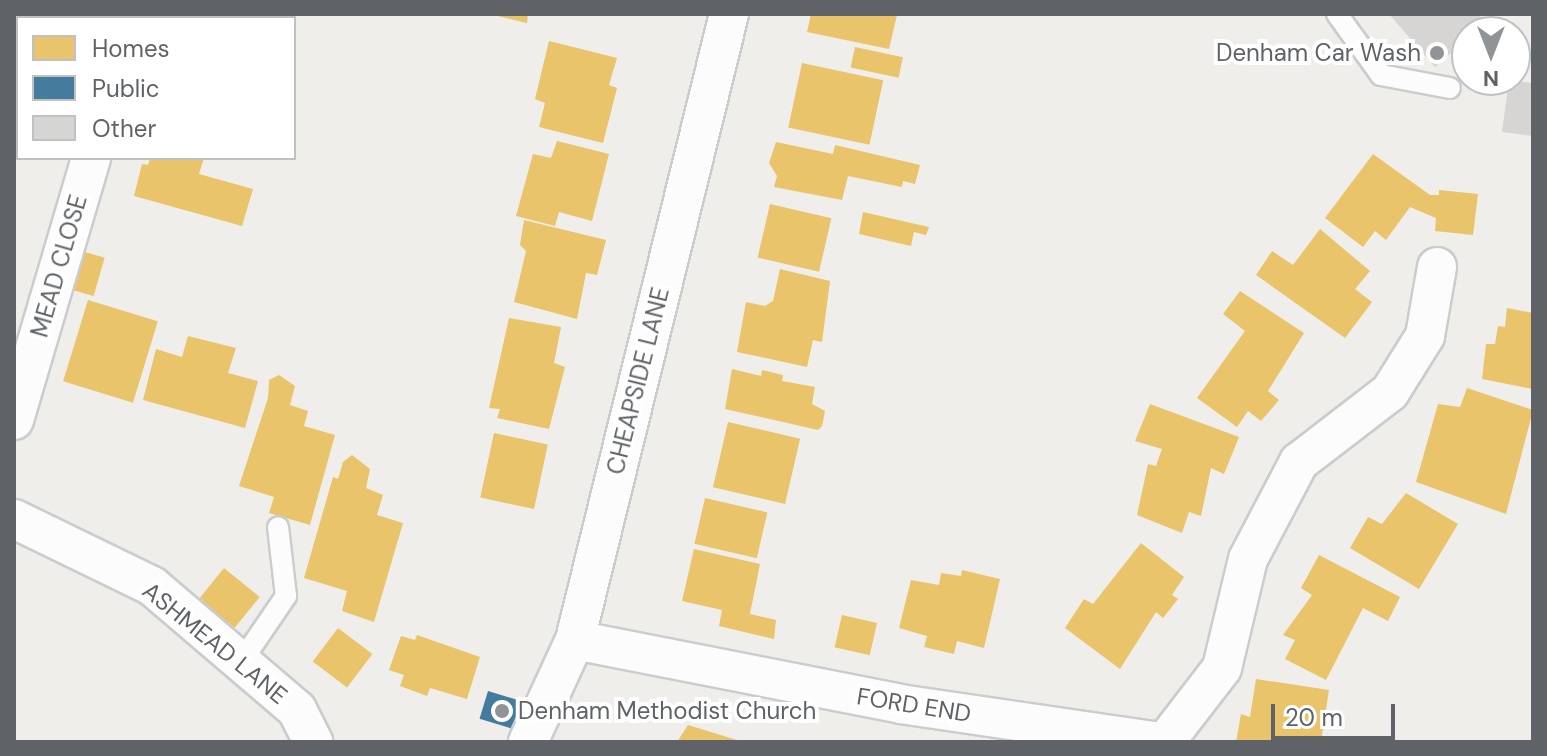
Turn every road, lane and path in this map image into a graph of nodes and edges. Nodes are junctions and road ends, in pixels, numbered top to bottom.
1 (729, 14) edge
2 (1337, 14) edge
3 (1450, 88) dead end
4 (90, 160) edge
5 (1437, 267) dead end
6 (14, 420) edge
7 (14, 519) edge
8 (278, 527) dead end
9 (575, 640) junction
10 (241, 662) junction
11 (313, 742) edge
12 (528, 742) edge
13 (1162, 742) edge

1 - 9 street, CHEAPSIDE LANE
2 - 3 lane
4 - 6 street, MEAD CLOSE
5 - 13 street, FORD END
7 - 10 street, ASHMEAD LANE
8 - 10 lane
9 - 12 street, CHEAPSIDE LANE
9 - 13 street, FORD END
10 - 11 street, ASHMEAD LANE

